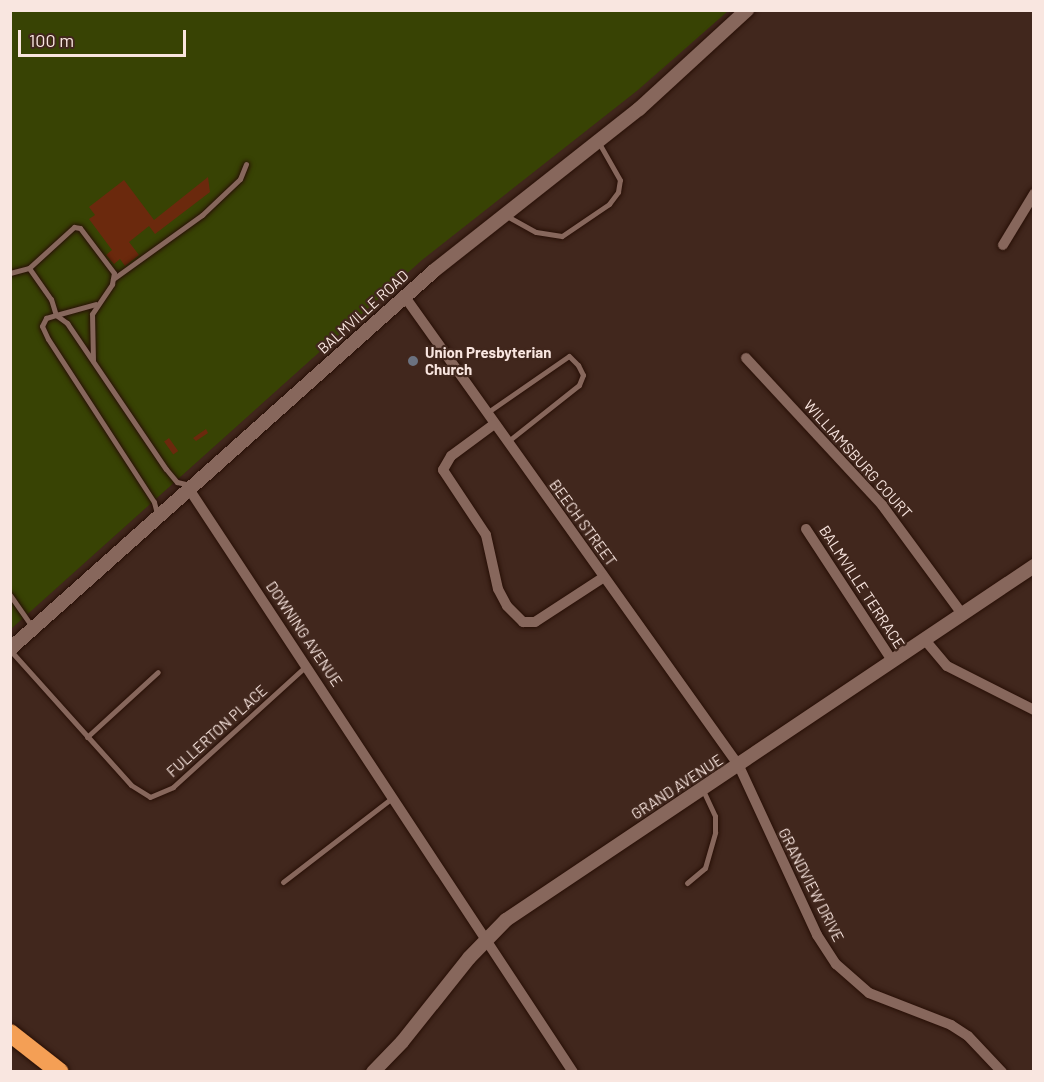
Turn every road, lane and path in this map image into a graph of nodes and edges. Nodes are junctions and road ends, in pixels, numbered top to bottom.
1 (747, 10) edge
2 (598, 141) junction
3 (246, 164) dead end
4 (1034, 194) edge
5 (504, 214) junction
6 (1003, 245) dead end
7 (29, 268) junction
8 (10, 273) edge
9 (113, 279) junction
10 (405, 297) junction
11 (96, 304) junction
12 (56, 315) junction
13 (746, 358) dead end
14 (93, 363) junction
15 (486, 414) junction
16 (493, 425) junction
17 (506, 443) junction
18 (190, 487) junction
19 (158, 517) junction
20 (806, 529) dead end
21 (1034, 566) edge
22 (603, 577) junction
23 (10, 595) edge
24 (962, 614) junction
25 (33, 629) junction
26 (925, 640) junction
27 (10, 649) edge
28 (893, 662) junction
29 (308, 665) junction
30 (158, 672) dead end
31 (1034, 710) edge
32 (87, 737) junction
33 (739, 766) junction
34 (703, 790) junction
35 (393, 797) junction
36 (284, 882) dead end
37 (687, 883) dead end
38 (485, 941) junction
39 (10, 1034) edge
40 (60, 1071) edge
41 (373, 1071) edge
42 (573, 1071) edge
43 (1002, 1071) edge

1 - 2 street, BALMVILLE ROAD
2 - 5 street, BALMVILLE ROAD
2 - 5 lane
3 - 9 lane
4 - 6 street
5 - 10 street, BALMVILLE ROAD
7 - 8 lane
7 - 9 lane
7 - 12 lane
9 - 11 lane
10 - 15 street, BEECH STREET
10 - 18 street, BALMVILLE ROAD
11 - 12 lane
11 - 14 lane
12 - 14 lane
12 - 19 lane
13 - 24 street, WILLIAMSBURG COURT
14 - 18 lane
15 - 16 street, BEECH STREET
15 - 17 lane
16 - 17 street, BEECH STREET
16 - 22 street
17 - 22 street, BEECH STREET
18 - 19 street, BALMVILLE ROAD
18 - 29 street, DOWNING AVENUE
19 - 25 street, BALMVILLE ROAD
20 - 28 street, BALMVILLE TERRACE
21 - 24 street, GRAND AVENUE
22 - 33 street, BEECH STREET
23 - 25 lane
24 - 26 street, GRAND AVENUE
25 - 27 street, BALMVILLE ROAD
26 - 28 street, GRAND AVENUE
26 - 31 street
27 - 32 lane, FULLERTON PLACE
28 - 33 street, GRAND AVENUE
29 - 32 lane, FULLERTON PLACE
29 - 35 street, DOWNING AVENUE
30 - 32 lane
33 - 34 street, GRAND AVENUE
33 - 43 street, GRANDVIEW DRIVE
34 - 37 lane
34 - 38 street, GRAND AVENUE
35 - 36 lane
35 - 38 street, DOWNING AVENUE
38 - 41 street, GRAND AVENUE
38 - 42 street, DOWNING AVENUE
39 - 40 highway

